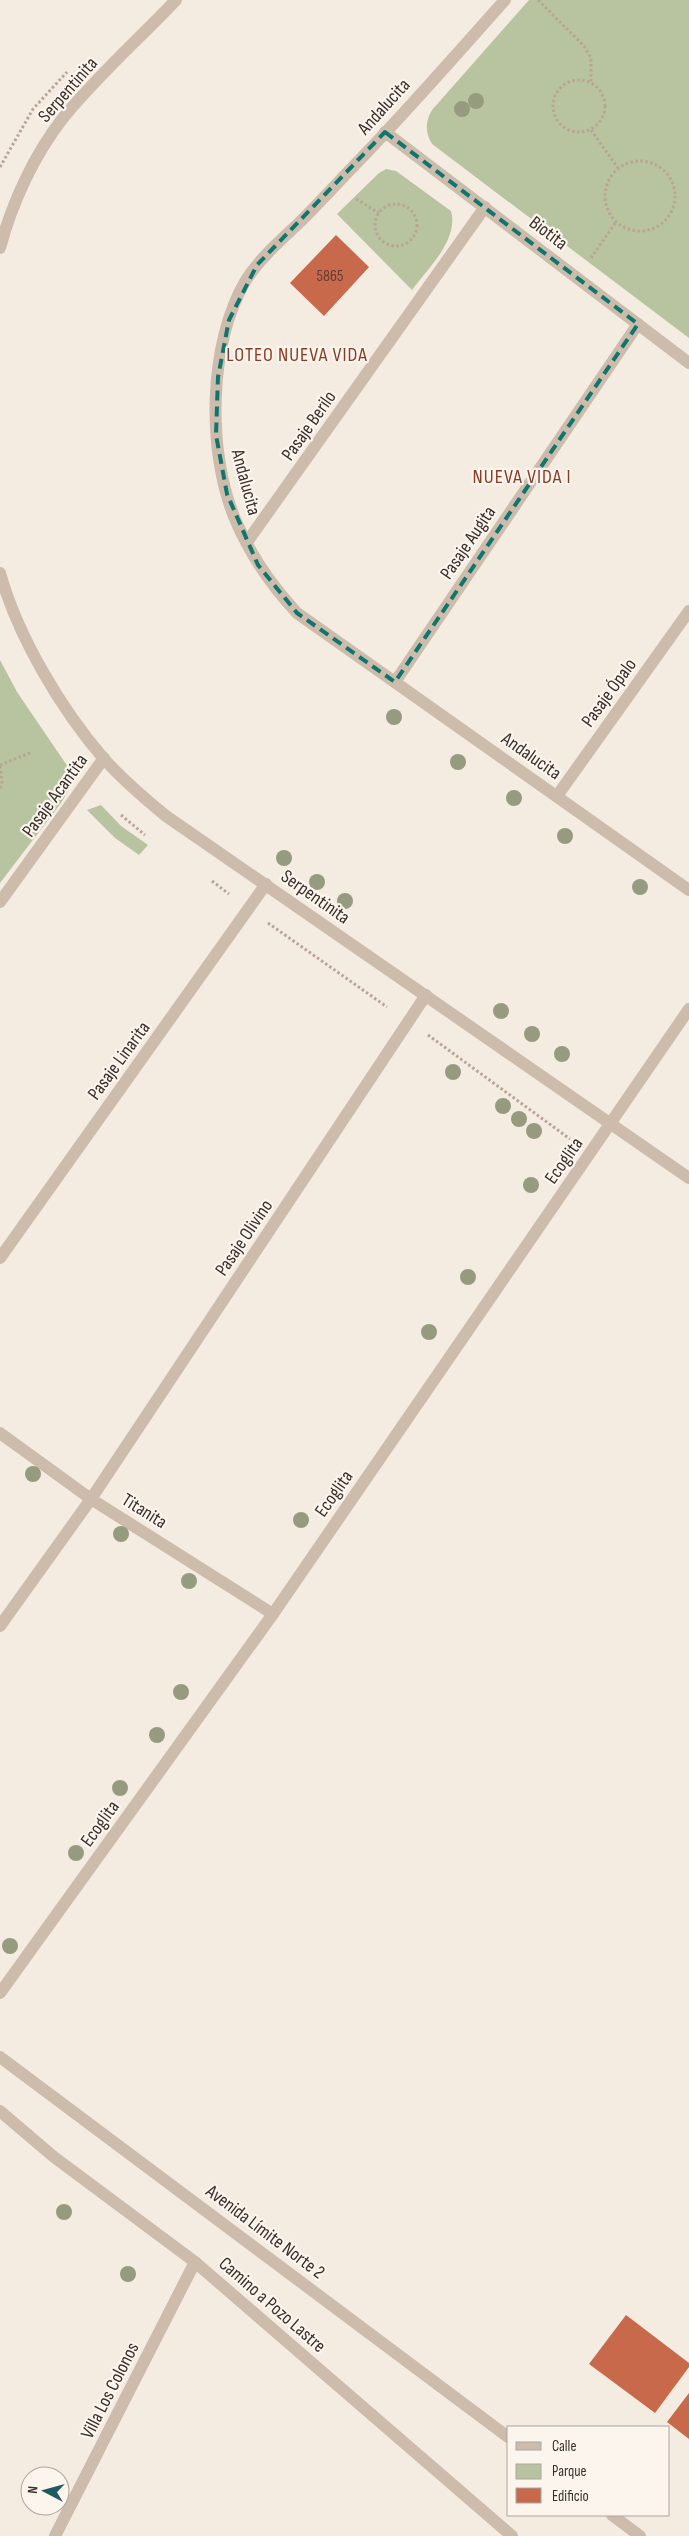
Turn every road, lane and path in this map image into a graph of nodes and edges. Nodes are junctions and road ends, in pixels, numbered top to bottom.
1 (176, 0) edge
2 (506, 0) edge
3 (538, 0) edge
4 (591, 82) junction
5 (591, 130) junction
6 (385, 132) junction
7 (618, 168) junction
8 (386, 207) joint
9 (485, 207) junction
10 (616, 222) junction
11 (0, 248) edge
12 (578, 278) junction
13 (638, 324) junction
14 (689, 363) edge
15 (247, 542) junction
16 (0, 576) edge
17 (689, 611) edge
18 (395, 682) junction
19 (32, 752) dead end
20 (104, 758) junction
21 (0, 766) edge
22 (0, 790) edge
23 (557, 796) junction
24 (266, 884) junction
25 (689, 890) edge
26 (0, 902) edge
27 (426, 996) junction
28 (689, 1009) edge
29 (611, 1124) junction
30 (689, 1178) edge
31 (0, 1258) edge
32 (0, 1433) edge
33 (92, 1499) junction
34 (273, 1614) junction
35 (0, 1626) edge
36 (0, 1993) edge
37 (0, 2057) edge
38 (0, 2111) edge
39 (195, 2262) junction
40 (507, 2436) edge
41 (613, 2516) edge
42 (55, 2536) edge
43 (512, 2536) edge
44 (640, 2536) edge

1 - 11 street, Serpentinita
2 - 6 street, Andalucita
3 - 4 path
4 - 5 path
4 - 5 path
5 - 7 path
6 - 9 street, Biotita
6 - 15 street, Andalucita
7 - 10 path
7 - 10 path
8 - 8 path
9 - 12 street, Biotita
9 - 15 street, Pasaje Berilo
10 - 12 path
12 - 13 street, Biotita
13 - 14 street, Biotita
13 - 18 street, Pasaje Augita
15 - 18 street, Andalucita
16 - 20 street, Serpentinita
17 - 23 street, Pasaje Ópalo
18 - 23 street, Andalucita
19 - 21 path
20 - 24 street, Serpentinita
20 - 26 street, Pasaje Acantita
21 - 22 path
23 - 25 street, Andalucita
24 - 27 street, Serpentinita
24 - 31 street, Pasaje Linarita
27 - 29 street, Serpentinita
27 - 33 street, Pasaje Olivino
28 - 29 street, Ecoglita
29 - 30 street, Serpentinita
29 - 34 street, Ecoglita
32 - 33 street, Titanita
33 - 34 street, Titanita
33 - 35 street, Pasaje Olivino
34 - 36 street, Ecoglita
37 - 40 street, Avenida Límite Norte 2
38 - 39 street, Camino a Pozo Lastre
39 - 42 street, Villa Los Colonos
39 - 43 street, Camino a Pozo Lastre
41 - 44 street

